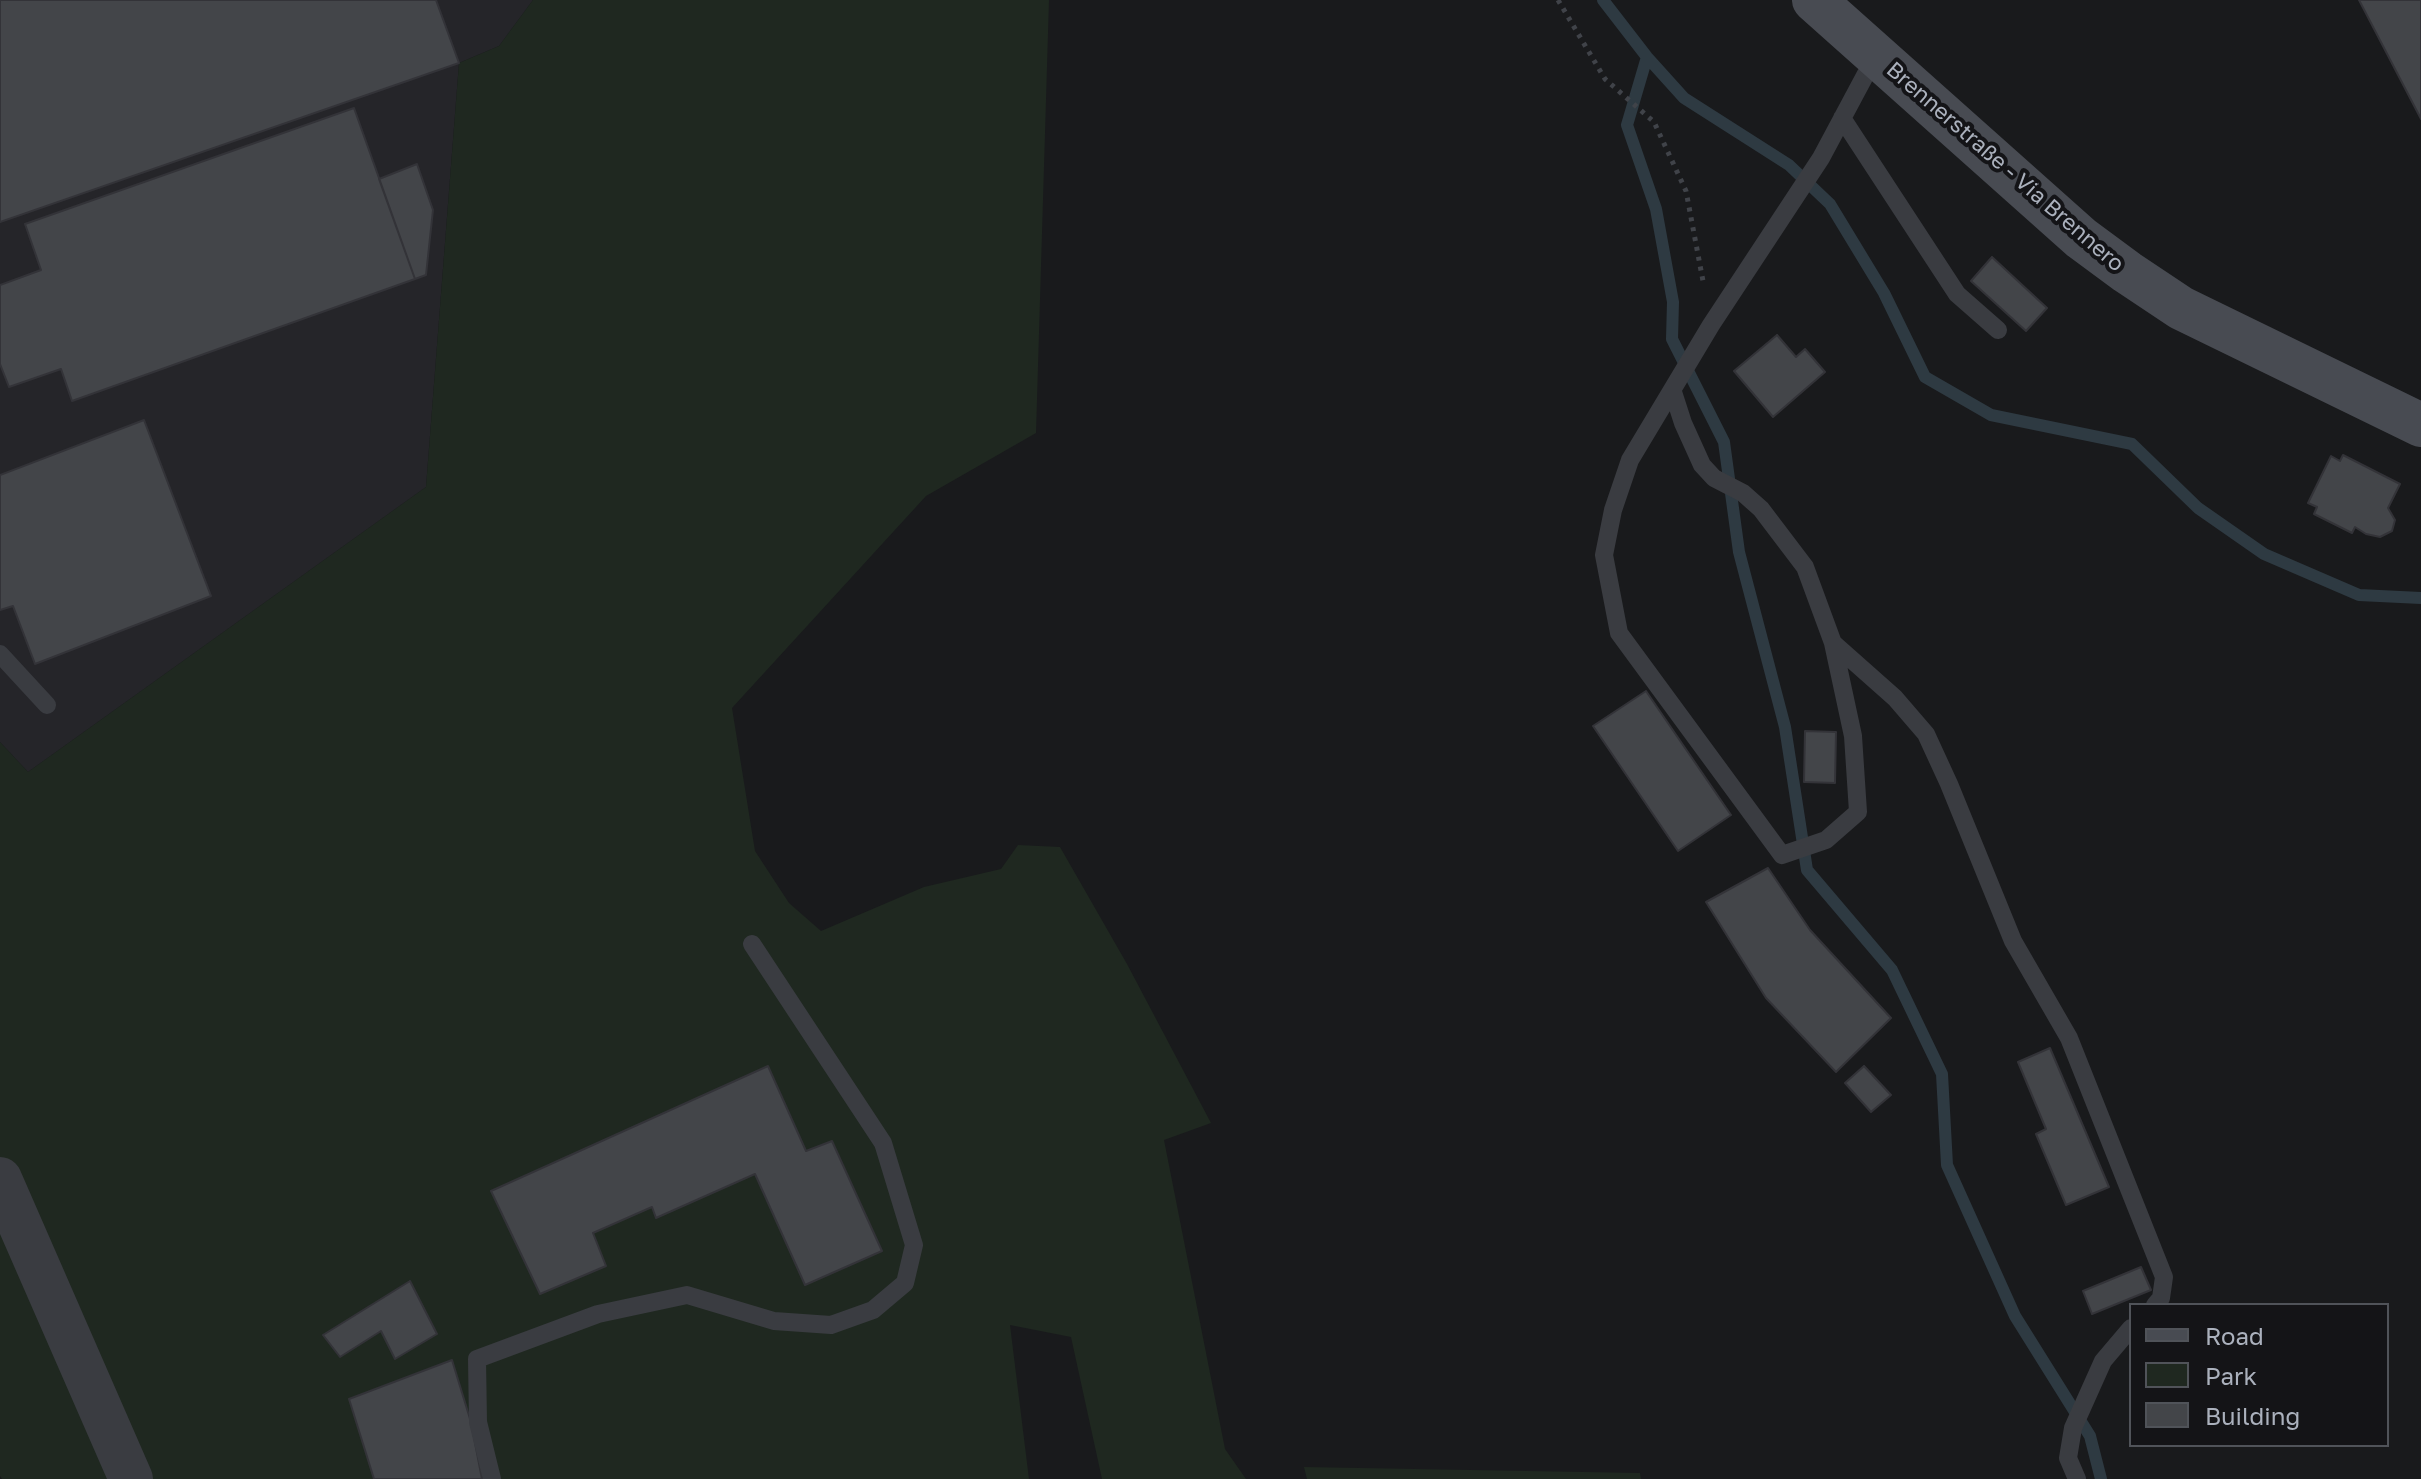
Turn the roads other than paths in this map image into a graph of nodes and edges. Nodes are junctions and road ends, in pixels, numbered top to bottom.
1 (1814, 0) edge
2 (1876, 55) junction
3 (1842, 118) junction
4 (1998, 330) dead end
5 (1677, 385) junction
6 (2421, 425) edge
7 (1833, 643) junction
8 (0, 654) edge
9 (47, 705) dead end
10 (752, 944) dead end
11 (0, 1179) edge
12 (2157, 1303) edge
13 (2129, 1330) edge
14 (131, 1479) edge
15 (492, 1479) edge
16 (2077, 1479) edge

1 - 2 main road, Brennerstraße - Via Brennero
2 - 3 lane
2 - 6 main road, Brennerstraße - Via Brennero
3 - 4 lane
3 - 5 lane
5 - 7 lane
5 - 7 lane
7 - 12 lane
8 - 9 lane
10 - 15 lane
11 - 14 street
13 - 16 lane

